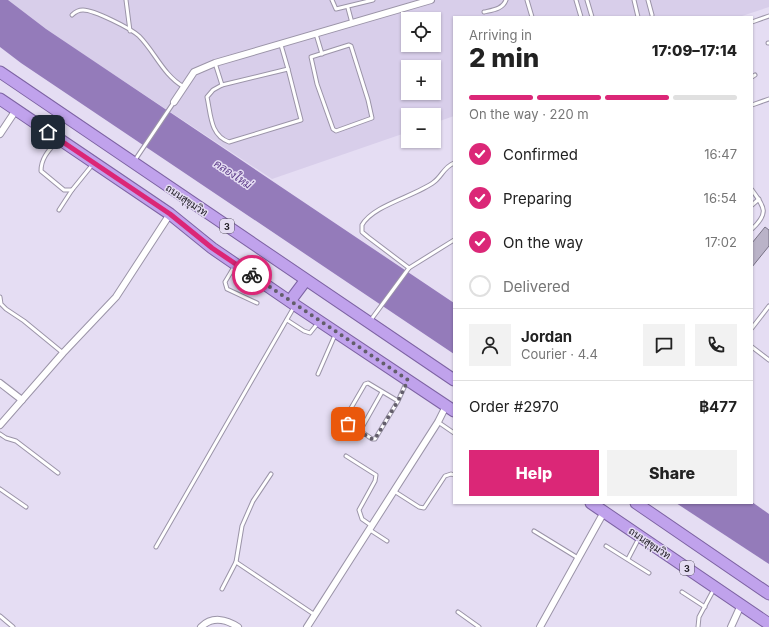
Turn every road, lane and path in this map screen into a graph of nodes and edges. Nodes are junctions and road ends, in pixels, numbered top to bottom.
1 (126, 0) edge
2 (332, 0) edge
3 (373, 0) edge
4 (431, 0) edge
5 (506, 0) edge
6 (527, 0) edge
7 (576, 0) edge
8 (587, 0) edge
9 (634, 0) edge
10 (648, 0) edge
11 (348, 8) junction
12 (484, 12) dead end
13 (72, 15) dead end
14 (652, 15) dead end
15 (532, 16) edge
16 (581, 16) edge
17 (592, 16) edge
18 (638, 16) edge
19 (769, 16) edge
20 (753, 22) edge
21 (352, 24) junction
22 (130, 31) junction
23 (316, 34) junction
24 (281, 45) junction
25 (322, 54) junction
26 (215, 63) junction
27 (288, 69) junction
28 (0, 72) edge
29 (222, 84) junction
30 (184, 87) junction
31 (0, 99) edge
32 (769, 99) edge
33 (174, 102) joint
34 (753, 105) edge
35 (16, 110) junction
36 (0, 134) edge
37 (59, 138) junction
38 (94, 163) junction
39 (133, 164) junction
40 (453, 164) edge
41 (72, 190) junction
42 (753, 191) edge
43 (759, 200) junction
44 (753, 204) edge
45 (59, 210) dead end
46 (170, 214) junction
47 (753, 228) edge
48 (453, 241) edge
49 (236, 264) junction
50 (409, 269) junction
51 (306, 281) junction
52 (0, 297) edge
53 (292, 303) junction
54 (257, 304) dead end
55 (769, 306) edge
56 (287, 320) junction
57 (318, 320) junction
58 (369, 323) junction
59 (753, 327) edge
60 (336, 332) junction
61 (753, 348) edge
62 (63, 353) junction
63 (769, 360) edge
64 (318, 374) dead end
65 (453, 379) edge
66 (408, 380) junction
67 (0, 383) edge
68 (382, 392) junction
69 (22, 400) junction
70 (398, 401) junction
71 (450, 408) edge
72 (438, 422) junction
73 (0, 424) edge
74 (360, 431) junction
75 (453, 432) edge
76 (0, 434) edge
77 (346, 456) dead end
78 (58, 473) dead end
79 (271, 474) dead end
80 (453, 475) edge
81 (0, 489) edge
82 (394, 491) junction
83 (592, 504) edge
84 (637, 504) edge
85 (26, 507) dead end
86 (604, 512) junction
87 (371, 528) junction
88 (534, 531) dead end
89 (640, 536) junction
90 (387, 541) dead end
91 (606, 546) dead end
92 (156, 547) dead end
93 (578, 558) junction
94 (628, 559) junction
95 (236, 562) junction
96 (649, 572) dead end
97 (715, 587) junction
98 (222, 589) dead end
99 (682, 592) dead end
100 (769, 594) edge
101 (741, 605) junction
102 (705, 607) junction
103 (458, 612) dead end
104 (315, 615) junction
105 (0, 616) edge
106 (765, 624) edge
107 (13, 627) edge
108 (201, 627) edge
109 (238, 627) edge
110 (308, 627) edge
111 (479, 627) edge
112 (540, 627) edge
113 (698, 627) edge
114 (730, 627) edge

1 - 22 lane
2 - 11 lane
3 - 11 lane
4 - 21 street
5 - 12 lane
6 - 15 lane
7 - 16 lane
8 - 17 lane
9 - 18 lane
10 - 14 lane
11 - 21 lane
13 - 22 lane
19 - 20 lane
21 - 23 street
22 - 30 lane
23 - 24 street
23 - 25 lane
24 - 26 street
24 - 27 lane
25 - 25 lane
26 - 29 lane
26 - 30 street
27 - 29 lane
27 - 29 lane
28 - 39 highway, ถนนสุขุมวิท / 3
30 - 33 street
31 - 35 highway, ถนนสุขุมวิท
32 - 34 lane
33 - 39 lane
35 - 36 street
35 - 37 highway, ถนนสุขุมวิท
37 - 38 highway, ถนนสุขุมวิท
37 - 41 lane
38 - 41 lane
38 - 46 highway, ถนนสุขุมวิท
39 - 51 highway, ถนนสุขุมวิท / 3
40 - 50 lane
41 - 45 lane
42 - 43 lane
43 - 44 lane
43 - 47 lane
46 - 49 highway, ถนนสุขุมวิท
46 - 62 street
48 - 50 lane
49 - 53 highway, ถนนสุขุมวิท
49 - 54 lane
50 - 58 lane
51 - 53 highway
51 - 58 highway, ถนนสุขุมวิท / 3
52 - 62 lane
53 - 56 lane
53 - 57 highway, ถนนสุขุมวิท
55 - 59 lane
56 - 57 lane
56 - 92 lane
57 - 60 highway, ถนนสุขุมวิท
58 - 65 highway, ถนนสุขุมวิท / 3
60 - 64 lane
60 - 66 highway, ถนนสุขุมวิท
61 - 63 lane
62 - 69 street
66 - 70 lane
66 - 71 highway, ถนนสุขุมวิท
67 - 69 street
68 - 70 lane
68 - 74 lane
68 - 74 lane
69 - 73 street
70 - 74 lane
71 - 72 street
72 - 75 lane
72 - 82 street
76 - 78 lane
77 - 87 lane
79 - 95 lane
80 - 82 lane
81 - 85 lane
82 - 87 street
83 - 86 highway, ถนนสุขุมวิท / 3
84 - 100 highway, 3
86 - 89 highway, ถนนสุขุมวิท / 3
86 - 93 street
87 - 90 lane
87 - 104 street
88 - 93 lane
89 - 94 lane
89 - 97 highway, ถนนสุขุมวิท / 3
91 - 94 lane
93 - 112 street
94 - 96 lane
95 - 98 lane
95 - 104 lane
97 - 101 highway, ถนนสุขุมวิท / 3
97 - 102 lane
99 - 102 lane
101 - 106 highway, ถนนสุขุมวิท / 3
101 - 114 street
102 - 113 lane
103 - 111 lane
104 - 110 street
105 - 107 lane
108 - 109 street

